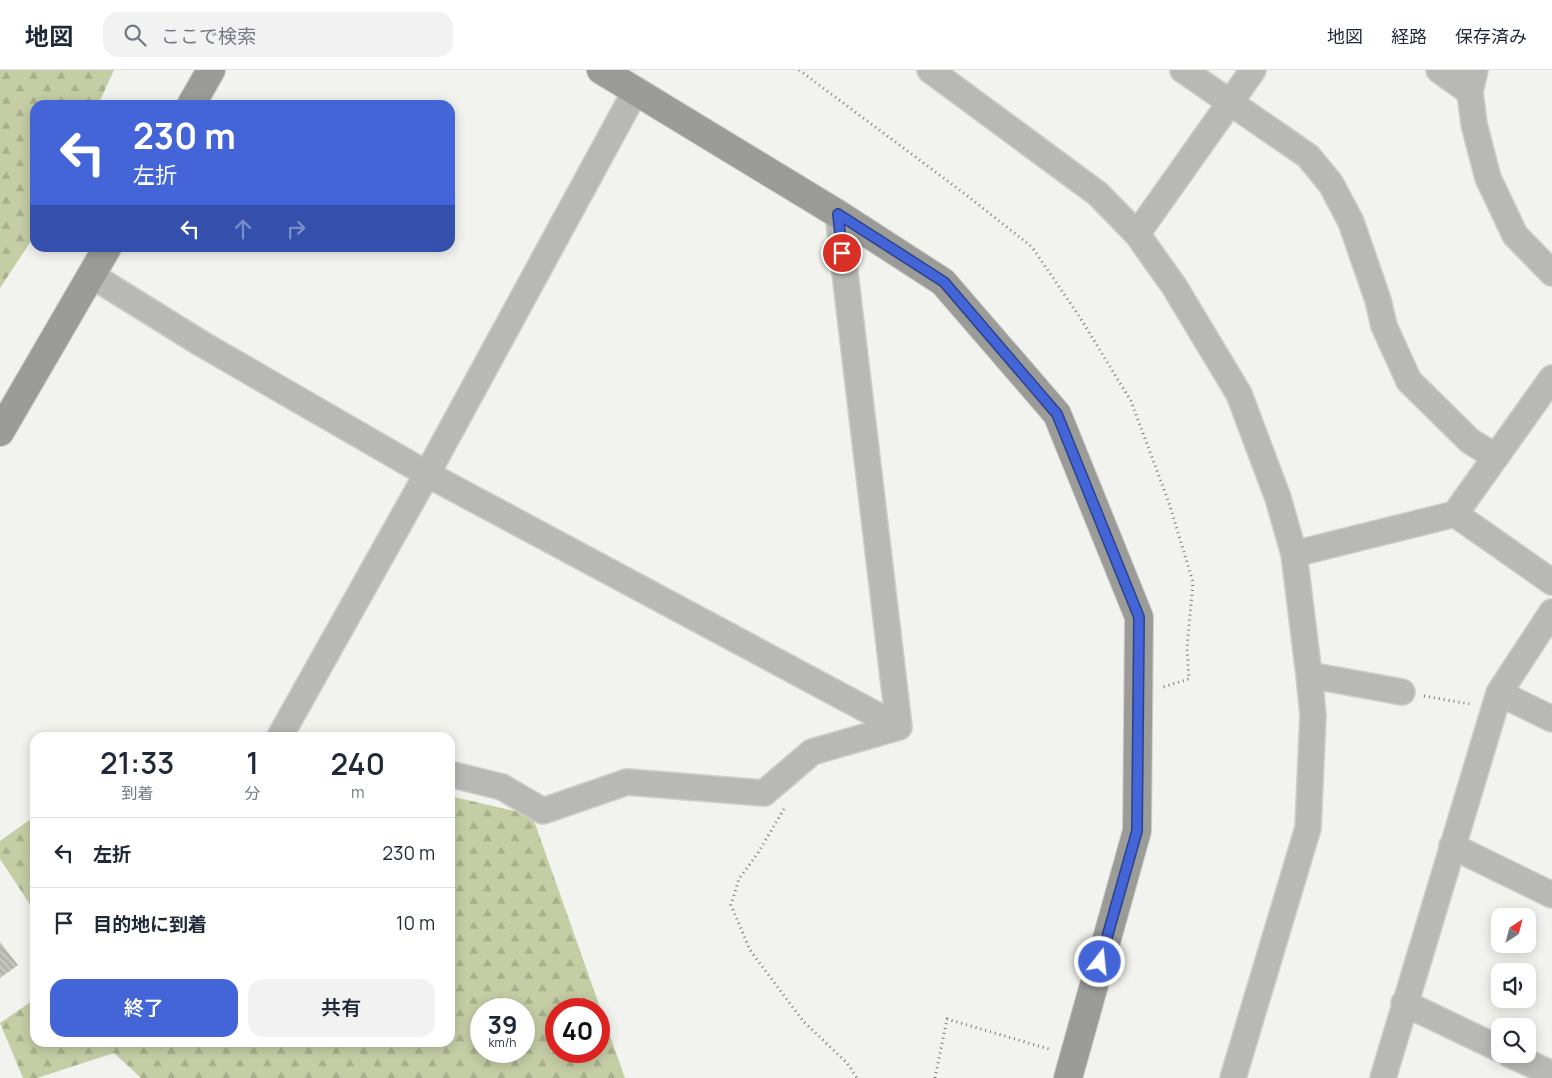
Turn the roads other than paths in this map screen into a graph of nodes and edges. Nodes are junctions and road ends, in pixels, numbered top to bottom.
1 (211, 70) edge
2 (601, 70) edge
3 (930, 70) edge
4 (1183, 70) edge
5 (1253, 70) edge
6 (1439, 70) edge
7 (1473, 81) edge
8 (636, 90) junction
9 (194, 100) edge
10 (1231, 102) junction
11 (838, 214) junction
12 (1137, 234) junction
13 (105, 252) edge
14 (1552, 273) edge
15 (91, 275) junction
16 (1552, 378) edge
17 (0, 432) edge
18 (1496, 457) junction
19 (427, 474) junction
20 (1455, 514) junction
21 (1294, 554) junction
22 (1552, 582) edge
23 (1552, 612) edge
24 (1309, 675) junction
25 (1402, 692) road end
26 (1496, 701) junction
27 (1552, 719) edge
28 (899, 727) junction
29 (282, 732) edge
30 (455, 775) edge
31 (1452, 846) junction
32 (1552, 895) edge
33 (1404, 1003) junction
34 (1491, 1045) edge
35 (1529, 1063) edge
36 (1071, 1067) edge
37 (1552, 1074) edge
38 (1234, 1078) edge
39 (1383, 1078) edge

1 - 9 street
2 - 8 street
3 - 12 street
4 - 10 street
5 - 10 street
6 - 7 street
7 - 14 street
8 - 11 street
8 - 19 street
10 - 12 street
10 - 18 street
11 - 28 street
11 - 36 street
12 - 21 street
13 - 15 street
15 - 17 street
15 - 19 street
16 - 18 street
18 - 20 street
19 - 28 street
19 - 29 street
20 - 21 street
20 - 22 street
21 - 24 street
23 - 26 street
24 - 25 street
24 - 38 street
26 - 27 street
26 - 31 street
28 - 30 street
31 - 32 street
31 - 33 street
33 - 34 street
33 - 39 street
35 - 37 street

